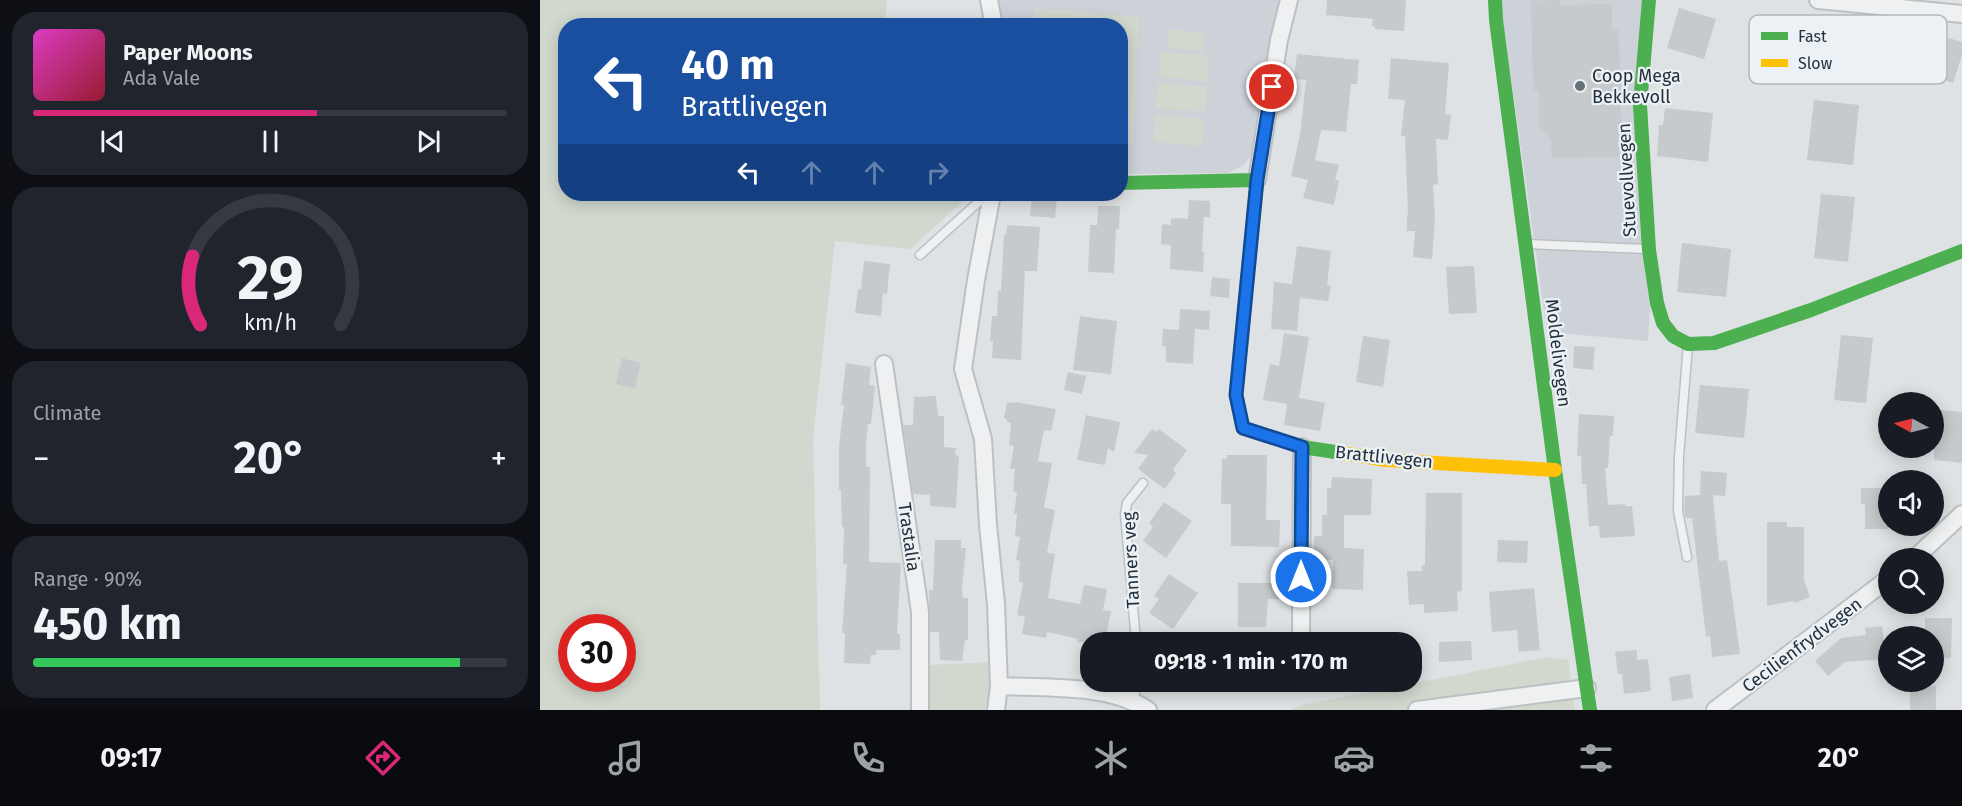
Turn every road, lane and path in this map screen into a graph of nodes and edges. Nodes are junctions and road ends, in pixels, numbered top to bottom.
1 (989, 0) edge
2 (1289, 0) edge
3 (1495, 0) edge
4 (1649, 0) edge
5 (1818, 0) edge
6 (1962, 14) edge
7 (992, 18) edge
8 (1257, 180) junction
9 (1128, 183) edge
10 (980, 201) edge
11 (991, 201) edge
12 (1526, 244) junction
13 (1649, 250) junction
14 (1962, 251) edge
15 (920, 255) dead end
16 (1688, 344) junction
17 (884, 364) dead end
18 (1302, 447) junction
19 (1555, 470) junction
20 (1143, 483) dead end
21 (1962, 514) edge
22 (1926, 548) edge
23 (1687, 557) dead end
24 (1878, 587) edge
25 (1135, 632) edge
26 (1301, 632) edge
27 (999, 686) junction
28 (1587, 688) junction
29 (1141, 705) edge
30 (920, 710) edge
31 (996, 710) edge
32 (1417, 710) edge
33 (1590, 710) edge
34 (1715, 710) edge

1 - 7 street
2 - 8 street
3 - 12 street, Moldelivegen
4 - 13 street, Stuevollvegen
5 - 6 street
8 - 9 street
8 - 18 street, Brattlivegen
10 - 15 lane
11 - 27 street
12 - 13 lane
12 - 19 street, Moldelivegen
13 - 16 street, Stuevollvegen
14 - 16 street
16 - 23 lane
17 - 30 street, Trastalia
18 - 19 street, Brattlivegen
18 - 26 street
19 - 28 street, Moldelivegen
20 - 25 lane, Tanners veg
21 - 22 street
24 - 34 street, Cecilienfrydvegen
27 - 29 street
27 - 31 street
28 - 32 street
28 - 33 street, Moldelivegen

